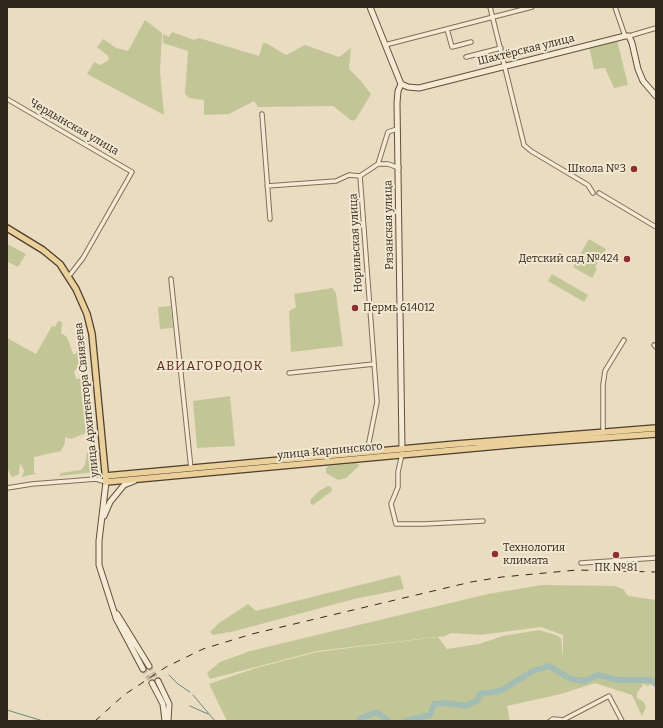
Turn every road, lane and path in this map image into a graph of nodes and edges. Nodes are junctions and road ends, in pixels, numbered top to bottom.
1 (370, 7) edge
2 (490, 7) edge
3 (532, 7) edge
4 (615, 7) edge
5 (493, 17) junction
6 (656, 28) edge
7 (447, 29) junction
8 (627, 36) junction
9 (471, 42) dead end
10 (386, 45) junction
11 (501, 48) junction
12 (466, 57) dead end
13 (505, 66) junction
14 (401, 84) junction
15 (656, 96) edge
16 (7, 99) edge
17 (262, 114) dead end
18 (397, 129) junction
19 (378, 164) junction
20 (398, 168) junction
21 (360, 176) junction
22 (267, 186) junction
23 (593, 193) dead end
24 (599, 193) dead end
25 (270, 219) dead end
26 (656, 227) edge
27 (7, 228) edge
28 (69, 276) junction
29 (171, 279) dead end
30 (624, 340) dead end
31 (374, 364) junction
32 (289, 373) dead end
33 (656, 430) edge
34 (603, 435) junction
35 (460, 443) junction
36 (461, 450) junction
37 (368, 452) junction
38 (402, 452) junction
39 (292, 462) junction
40 (192, 471) junction
41 (144, 478) junction
42 (106, 479) junction
43 (7, 488) edge
44 (482, 521) dead end
45 (101, 525) junction
46 (656, 558) edge
47 (581, 563) dead end
48 (110, 603) junction
49 (149, 666) tunnel mouth
50 (143, 669) tunnel mouth
51 (158, 681) tunnel mouth
52 (152, 683) tunnel mouth
53 (165, 721) edge
54 (168, 721) edge
55 (550, 721) edge
56 (622, 721) edge

1 - 10 main road
2 - 5 street
3 - 5 street
4 - 8 street
5 - 7 street
5 - 11 street
6 - 8 street, Шахтёрская улица
7 - 9 street
7 - 10 street
8 - 13 main road, Шахтёрская улица
8 - 15 main road
10 - 14 main road
11 - 12 street
11 - 13 street
13 - 14 main road, Шахтёрская улица
13 - 23 street
14 - 18 main road, Рязанская улица
16 - 28 street, Чердынская улица
17 - 22 street
18 - 19 street
18 - 20 main road, Рязанская улица
19 - 20 street
19 - 21 street
20 - 38 main road, Рязанская улица
21 - 22 street
21 - 31 street, Норильская улица
22 - 25 street
24 - 26 street
27 - 28 main road, улица Архитектора Свиязева
28 - 42 main road, улица Архитектора Свиязева
29 - 40 street
30 - 34 street
31 - 32 street
31 - 37 street, Норильская улица
33 - 34 main road, улица Карпинского
34 - 35 main road, улица Карпинского
34 - 36 main road, улица Карпинского
35 - 36 main road
35 - 38 main road, улица Карпинского
36 - 38 main road, улица Карпинского
37 - 38 main road, улица Карпинского
37 - 39 main road, улица Карпинского
38 - 39 main road, улица Карпинского
38 - 44 street
39 - 40 main road, улица Карпинского
40 - 41 main road, улица Карпинского
40 - 42 main road, улица Карпинского
41 - 42 main road, улица Карпинского
41 - 45 main road
42 - 43 street
42 - 45 main road, улица Архитектора Свиязева
45 - 48 main road, улица Архитектора Свиязева
46 - 47 street
48 - 49 main road, улица Архитектора Свиязева
48 - 50 main road, улица Архитектора Свиязева
51 - 54 main road
52 - 53 main road
55 - 56 street

